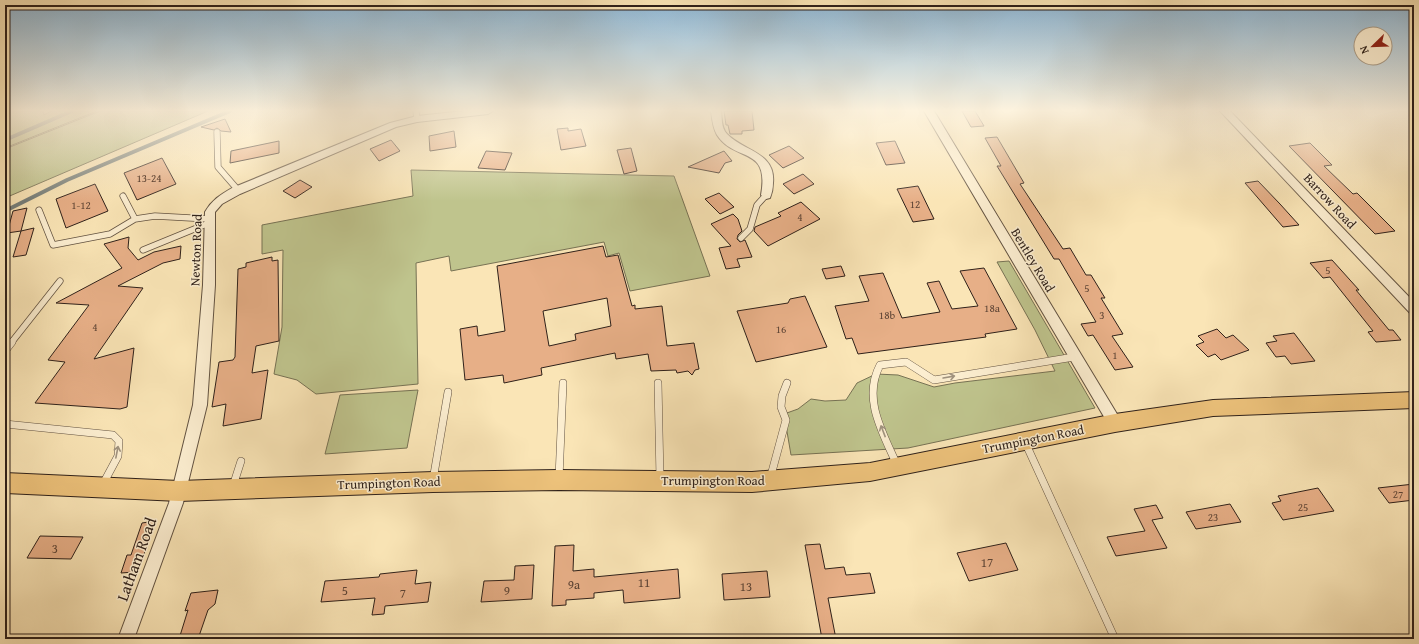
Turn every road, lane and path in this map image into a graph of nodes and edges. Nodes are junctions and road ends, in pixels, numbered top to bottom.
1 (217, 141) edge
2 (352, 141) edge
3 (731, 141) edge
4 (947, 141) edge
5 (1254, 141) edge
6 (238, 190) junction
7 (766, 195) joint
8 (123, 196) dead end
9 (39, 210) dead end
10 (135, 219) junction
11 (209, 221) junction
12 (741, 238) dead end
13 (143, 250) dead end
14 (60, 281) dead end
15 (1414, 310) edge
16 (5, 351) edge
17 (1074, 357) junction
18 (562, 383) dead end
19 (658, 383) dead end
20 (787, 383) dead end
21 (448, 392) dead end
22 (1414, 400) edge
23 (1115, 423) junction
24 (5, 424) edge
25 (1024, 440) junction
26 (241, 461) dead end
27 (897, 467) junction
28 (559, 480) junction
29 (660, 480) junction
30 (770, 480) junction
31 (433, 482) junction
32 (5, 483) edge
33 (101, 487) junction
34 (232, 489) junction
35 (179, 491) junction
36 (126, 639) edge
37 (1115, 639) edge

1 - 6 lane
2 - 6 street, Newton Road
3 - 7 street
4 - 17 street, Bentley Road
5 - 15 street, Barrow Road
6 - 11 street, Newton Road
7 - 12 lane
8 - 10 lane
9 - 10 lane
10 - 11 lane
11 - 13 lane
11 - 35 street, Newton Road
14 - 16 lane
17 - 23 street, Bentley Road
27 -> 17 lane
18 - 28 lane
19 - 29 lane
20 - 30 lane
21 - 31 lane
22 - 23 main road, Trumpington Road
23 - 25 main road, Trumpington Road
33 -> 24 lane
25 - 27 main road, Trumpington Road
25 - 37 lane
26 - 34 lane
27 - 30 main road, Trumpington Road
28 - 29 main road, Trumpington Road
28 - 31 main road, Trumpington Road
29 - 30 main road, Trumpington Road
31 - 34 main road, Trumpington Road
32 - 33 main road, Trumpington Road
33 - 35 main road, Trumpington Road
34 - 35 main road, Trumpington Road
35 - 36 street, Latham Road

